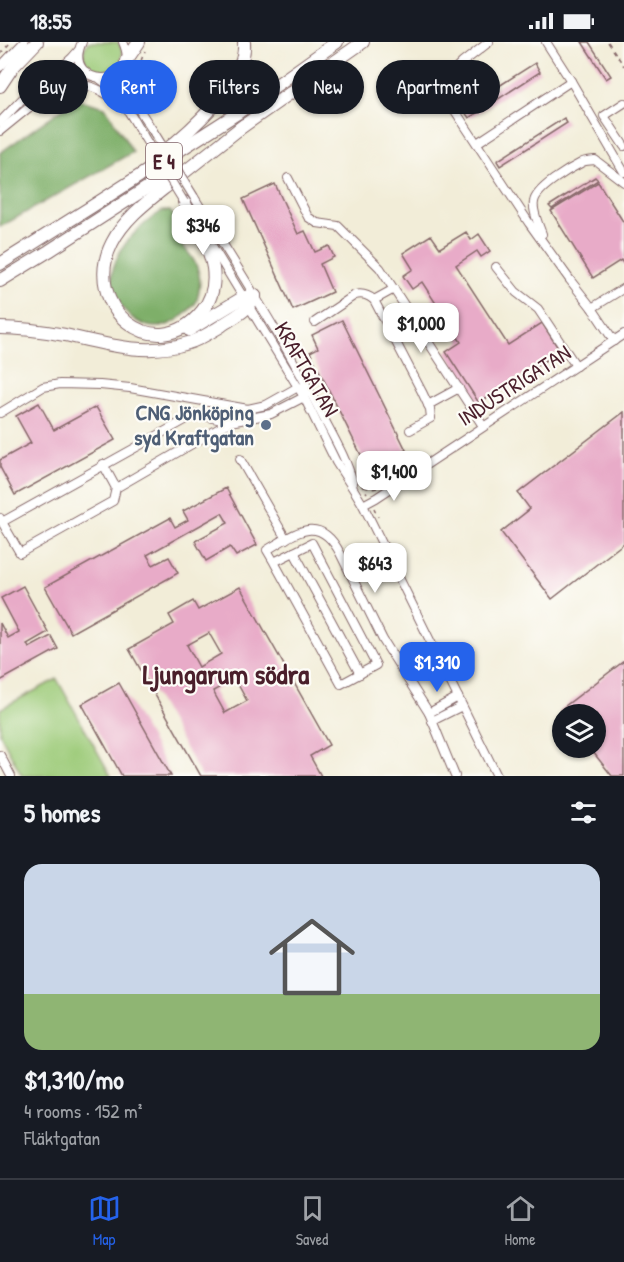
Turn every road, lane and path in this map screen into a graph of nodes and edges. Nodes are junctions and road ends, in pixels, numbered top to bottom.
1 (11, 42) edge
2 (24, 42) edge
3 (37, 42) edge
4 (123, 42) edge
5 (244, 42) edge
6 (337, 42) edge
7 (363, 42) edge
8 (489, 42) edge
9 (546, 42) edge
10 (608, 42) edge
11 (80, 45) edge
12 (143, 45) edge
13 (0, 54) edge
14 (79, 60) edge
15 (126, 60) edge
16 (128, 60) edge
17 (141, 60) edge
18 (624, 66) edge
19 (0, 67) edge
20 (88, 73) edge
21 (99, 79) edge
22 (572, 81) junction
23 (0, 86) edge
24 (624, 103) edge
25 (21, 114) edge
26 (129, 114) edge
27 (142, 114) edge
28 (0, 122) edge
29 (244, 125) junction
30 (0, 131) edge
31 (477, 143) junction
32 (624, 146) edge
33 (624, 172) edge
34 (288, 178) dead end
35 (624, 182) edge
36 (189, 199) junction
37 (92, 207) junction
38 (544, 243) junction
39 (0, 264) edge
40 (496, 267) dead end
41 (0, 281) edge
42 (624, 288) edge
43 (394, 289) junction
44 (250, 300) junction
45 (374, 300) junction
46 (592, 308) junction
47 (315, 322) dead end
48 (0, 328) edge
49 (167, 333) junction
50 (624, 334) edge
51 (615, 341) junction
52 (576, 366) junction
53 (298, 387) junction
54 (459, 388) junction
55 (309, 389) junction
56 (304, 397) junction
57 (428, 405) junction
58 (0, 413) edge
59 (230, 422) junction
60 (483, 426) junction
61 (410, 430) dead end
62 (240, 459) dead end
63 (103, 464) junction
64 (116, 488) junction
65 (354, 490) junction
66 (363, 505) junction
67 (1, 520) edge
68 (286, 539) junction
69 (294, 552) junction
70 (274, 562) junction
71 (360, 674) junction
72 (458, 697) junction
73 (462, 706) junction
74 (430, 717) junction
75 (1, 757) edge
76 (11, 776) edge
77 (455, 776) edge
78 (496, 776) edge

1 - 13 path
2 - 19 street
3 - 23 highway
4 - 15 street
5 - 37 highway
6 - 37 highway, E 4
7 - 29 highway, E 4
8 - 31 street
9 - 22 street
10 - 18 path
11 - 14 street
11 - 28 street
12 - 16 highway
12 - 17 path
20 - 21 street
22 - 31 street
22 - 33 street
24 - 32 street
25 - 30 street
26 - 36 street, bridge
27 - 36 street, bridge
29 - 41 highway, E 4
29 - 49 highway
31 - 38 street
34 - 43 street
35 - 38 street
36 - 44 street
36 - 49 highway
37 - 39 highway, E 4
38 - 46 street
40 - 52 street
42 - 46 street
43 - 45 street
43 - 54 street
44 - 48 highway
44 - 49 highway
44 - 53 street, KRAFTGATAN
44 - 55 street, KRAFTGATAN
45 - 47 street
45 - 57 street
46 - 51 street
50 - 51 street, INDUSTRIGATAN
51 - 52 street, INDUSTRIGATAN
52 - 60 street, INDUSTRIGATAN
53 - 55 street
53 - 56 street, KRAFTGATAN
53 - 58 street
54 - 57 street
54 - 60 street
55 - 56 street
55 - 65 street, KRAFTGATAN
56 - 59 street
56 - 65 street, KRAFTGATAN
57 - 61 street
59 - 63 street
59 - 64 street
60 - 66 street, INDUSTRIGATAN
62 - 68 street
63 - 64 street
63 - 67 street
64 - 67 street
65 - 66 street, KRAFTGATAN
66 - 72 street, KRAFTGATAN
68 - 70 street
68 - 74 street
69 - 70 street
69 - 71 street
69 - 71 street
70 - 71 street
72 - 73 street, KRAFTGATAN
72 - 74 street
73 - 74 street
73 - 78 street, KRAFTGATAN
74 - 77 street
75 - 76 street

